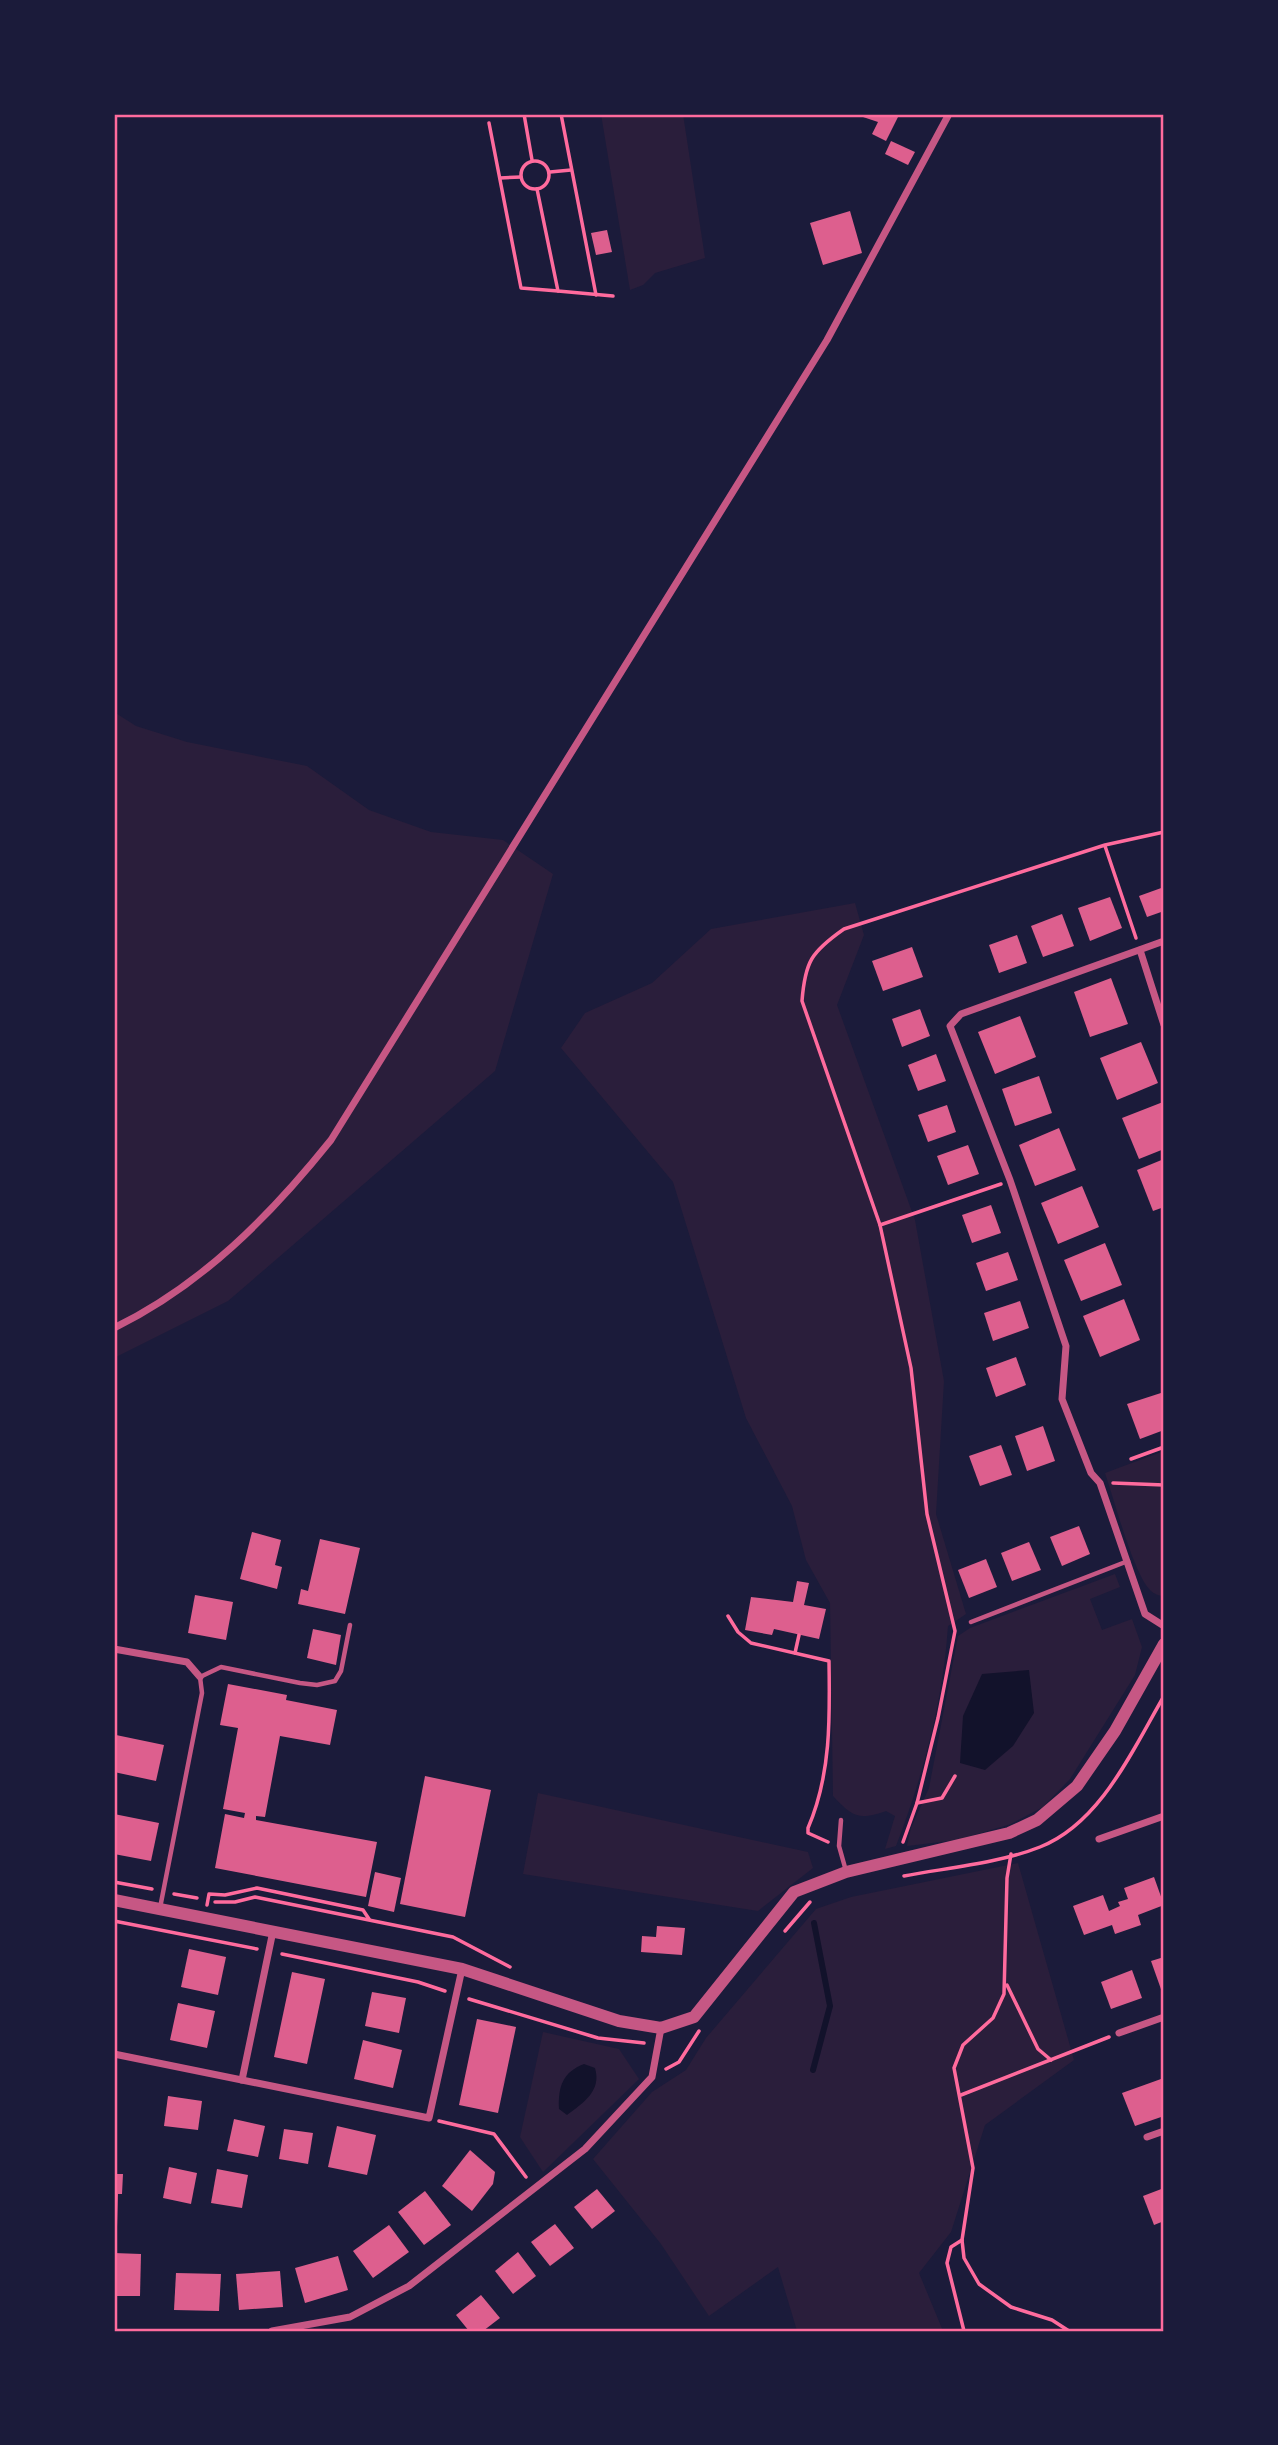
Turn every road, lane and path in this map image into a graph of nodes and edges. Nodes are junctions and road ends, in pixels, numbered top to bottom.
1 (524, 114) edge
2 (561, 114) edge
3 (949, 114) edge
4 (489, 123) dead end
5 (532, 160) junction
6 (571, 170) junction
7 (550, 172) junction
8 (521, 177) junction
9 (500, 178) junction
10 (537, 189) junction
11 (558, 291) junction
12 (596, 295) junction
13 (613, 296) dead end
14 (1164, 832) edge
15 (1105, 845) junction
16 (1164, 941) edge
17 (1140, 950) junction
18 (1164, 1025) edge
19 (1010, 1180) junction
20 (880, 1225) junction
21 (114, 1328) edge
22 (1164, 1447) edge
23 (1131, 1459) dead end
24 (1100, 1483) junction
25 (1164, 1485) edge
26 (1129, 1561) junction
27 (728, 1616) dead end
28 (971, 1622) dead end
29 (351, 1625) dead end
30 (1164, 1626) edge
31 (799, 1635) dead end
32 (1164, 1644) edge
33 (114, 1649) edge
34 (794, 1653) junction
35 (200, 1677) junction
36 (1164, 1696) edge
37 (955, 1776) dead end
38 (917, 1802) junction
39 (1164, 1816) edge
40 (841, 1820) dead end
41 (815, 1838) dead end
42 (1099, 1839) dead end
43 (1012, 1854) junction
44 (897, 1860) junction
45 (846, 1872) junction
46 (896, 1878) dead end
47 (821, 1896) dead end
48 (114, 1900) edge
49 (208, 1901) dead end
50 (160, 1909) junction
51 (369, 1919) dead end
52 (114, 1921) edge
53 (272, 1931) junction
54 (777, 1941) dead end
55 (269, 1951) junction
56 (462, 1969) junction
57 (1006, 1983) junction
58 (457, 1995) junction
59 (694, 2017) junction
60 (1164, 2017) edge
61 (662, 2028) junction
62 (699, 2030) junction
63 (690, 2034) dead end
64 (1119, 2034) joint
65 (660, 2045) junction
66 (114, 2054) edge
67 (1051, 2060) junction
68 (652, 2077) junction
69 (242, 2080) junction
70 (961, 2095) junction
71 (429, 2118) junction
72 (1164, 2131) edge
73 (1147, 2137) dead end
74 (534, 2188) junction
75 (962, 2240) junction
76 (272, 2331) edge
77 (964, 2331) edge
78 (1069, 2331) edge

1 - 5 path
2 - 6 path
3 - 21 street
4 - 9 path
5 - 7 path
5 - 8 path
6 - 7 path
6 - 12 path
7 - 10 path
8 - 9 path
8 - 10 path
9 - 11 path
10 - 11 path
11 - 12 path
12 - 13 path
14 - 15 path
15 - 17 path
15 - 20 path
16 - 17 street
17 - 18 street
17 - 19 street
19 - 20 path
19 - 24 street
20 - 38 path
22 - 23 path
24 - 25 path
24 - 26 street
26 - 28 lane
26 - 30 street
27 - 34 path
29 - 35 lane
31 - 34 path
32 - 44 street
33 - 35 street
34 - 41 path
35 - 50 lane
36 - 43 path
37 - 38 path
38 - 44 path
39 - 42 street
40 - 45 lane
43 - 46 path
43 - 57 path
44 - 45 street
45 - 59 street
47 - 54 path
48 - 50 street
49 - 51 path
50 - 53 street
52 - 55 path
53 - 55 street
53 - 56 street
55 - 58 path
55 - 69 street
56 - 58 street
56 - 61 street
57 - 67 path
57 - 70 path
58 - 65 path
58 - 71 street
59 - 61 street
59 - 62 path
60 - 64 street
61 - 65 street
62 - 63 path
62 - 68 path
64 - 67 path
65 - 68 street
66 - 69 street
67 - 70 path
68 - 74 street
69 - 71 street
70 - 75 path
71 - 74 path
72 - 73 street
74 - 76 street
75 - 77 path
75 - 78 path

